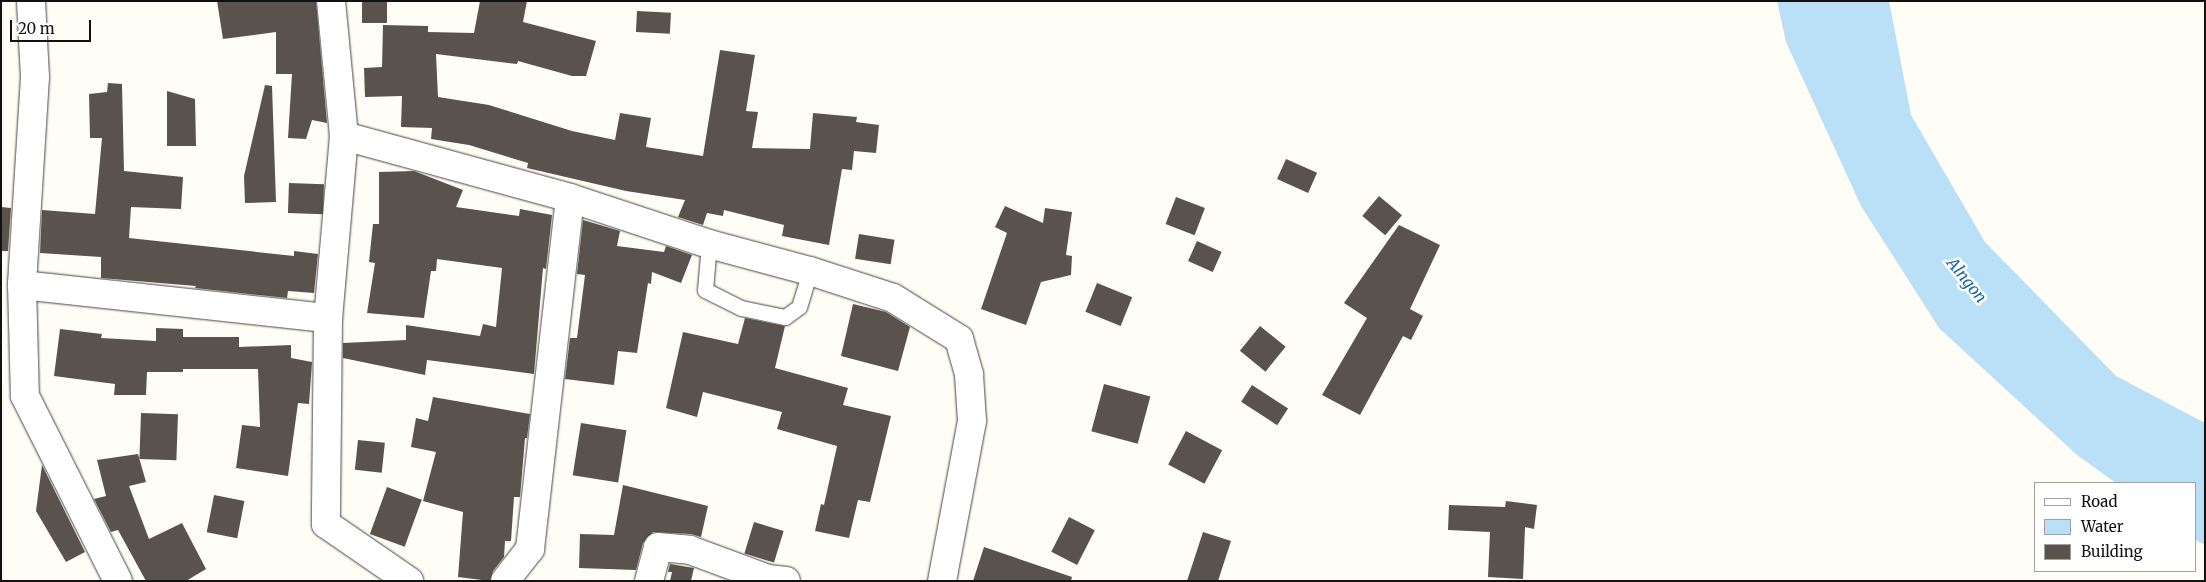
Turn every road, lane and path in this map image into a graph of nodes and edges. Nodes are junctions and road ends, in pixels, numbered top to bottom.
1 (32, 1) edge
2 (331, 1) edge
3 (344, 136) junction
4 (570, 198) junction
5 (709, 244) junction
6 (810, 271) junction
7 (22, 285) junction
8 (328, 318) junction
9 (774, 580) edge
10 (118, 581) edge
11 (409, 581) edge
12 (505, 581) edge
13 (649, 581) edge
14 (942, 581) edge

1 - 7 street
2 - 3 street
3 - 4 street
3 - 8 street
4 - 5 street
4 - 12 street
5 - 6 street
5 - 6 lane
6 - 14 street
7 - 8 street
7 - 10 street
8 - 11 street
9 - 13 street

